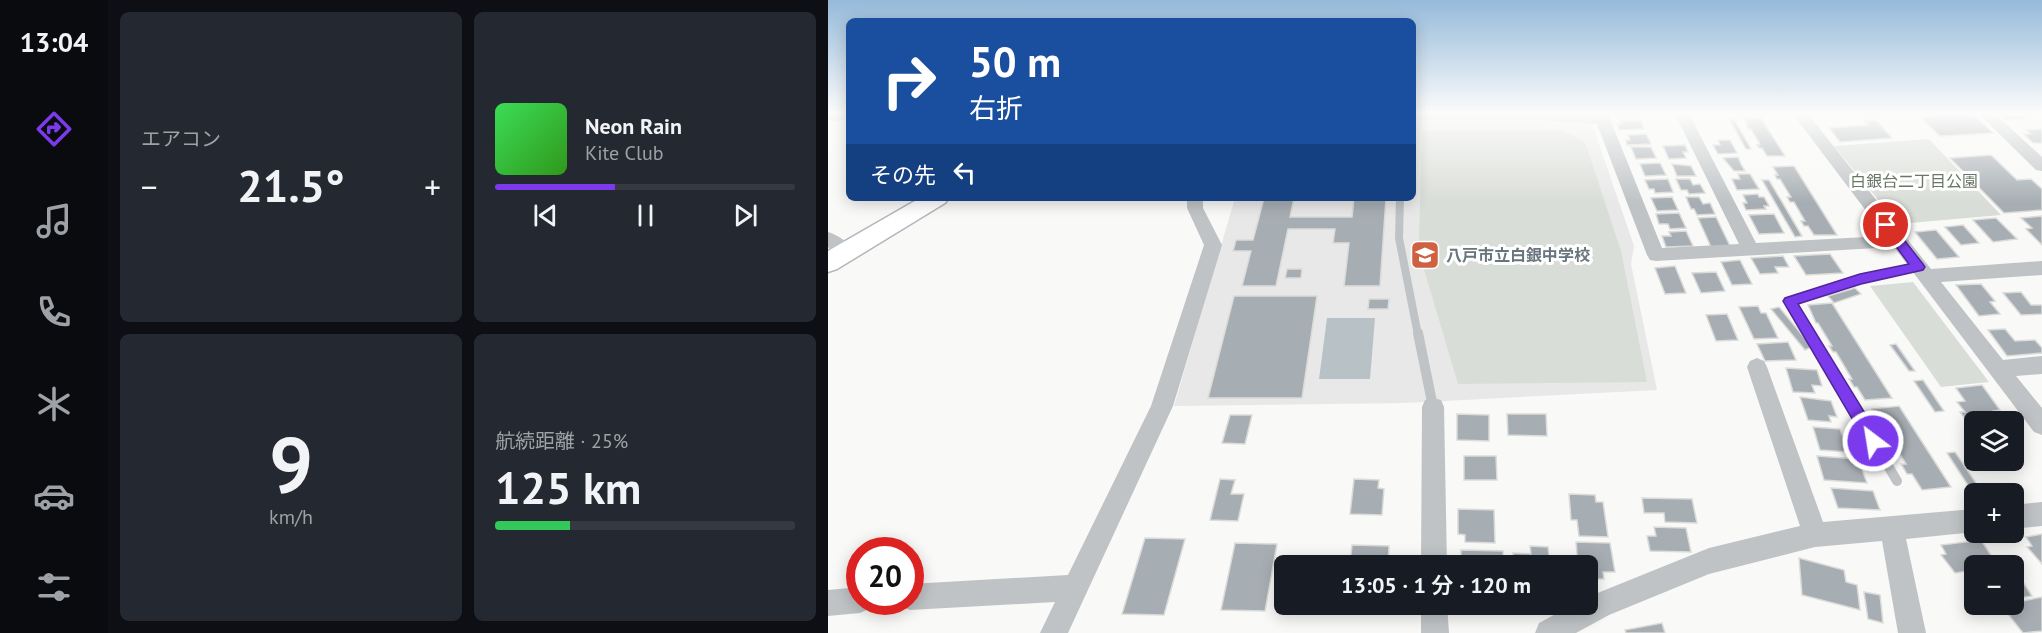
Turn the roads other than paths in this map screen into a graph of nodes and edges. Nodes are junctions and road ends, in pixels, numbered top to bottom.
1 (1613, 144) edge
2 (1697, 144) edge
3 (1823, 144) edge
4 (2018, 144) edge
5 (2042, 166) edge
6 (931, 201) edge
7 (1195, 201) edge
8 (1400, 201) edge
9 (1898, 241) junction
10 (1750, 249) junction
11 (834, 251) edge
12 (2042, 268) edge
13 (1922, 272) junction
14 (2042, 365) edge
15 (1757, 367) dead end
16 (1998, 369) junction
17 (1433, 407) joint
18 (2042, 425) edge
19 (1897, 481) dead end
20 (2042, 514) edge
21 (2024, 516) edge
22 (1964, 522) edge
23 (1892, 529) junction
24 (1815, 535) junction
25 (1434, 555) edge
26 (1075, 588) junction
27 (924, 596) edge
28 (846, 601) edge
29 (828, 603) edge
30 (1434, 615) edge
31 (1054, 633) edge
32 (1435, 633) edge
33 (1549, 633) edge
34 (1912, 633) edge

1 - 10 street
2 - 10 street
3 - 9 street
4 - 5 street
6 - 11 street
7 - 26 street
8 - 17 lane
9 - 10 street
9 - 13 street
12 - 13 street
13 - 16 street
13 - 19 lane
14 - 16 street
15 - 24 street
16 - 18 street
17 - 25 street
20 - 21 street
22 - 23 street
23 - 24 street
23 - 34 street
24 - 33 street
26 - 27 street
26 - 31 street
28 - 29 street
30 - 32 street

